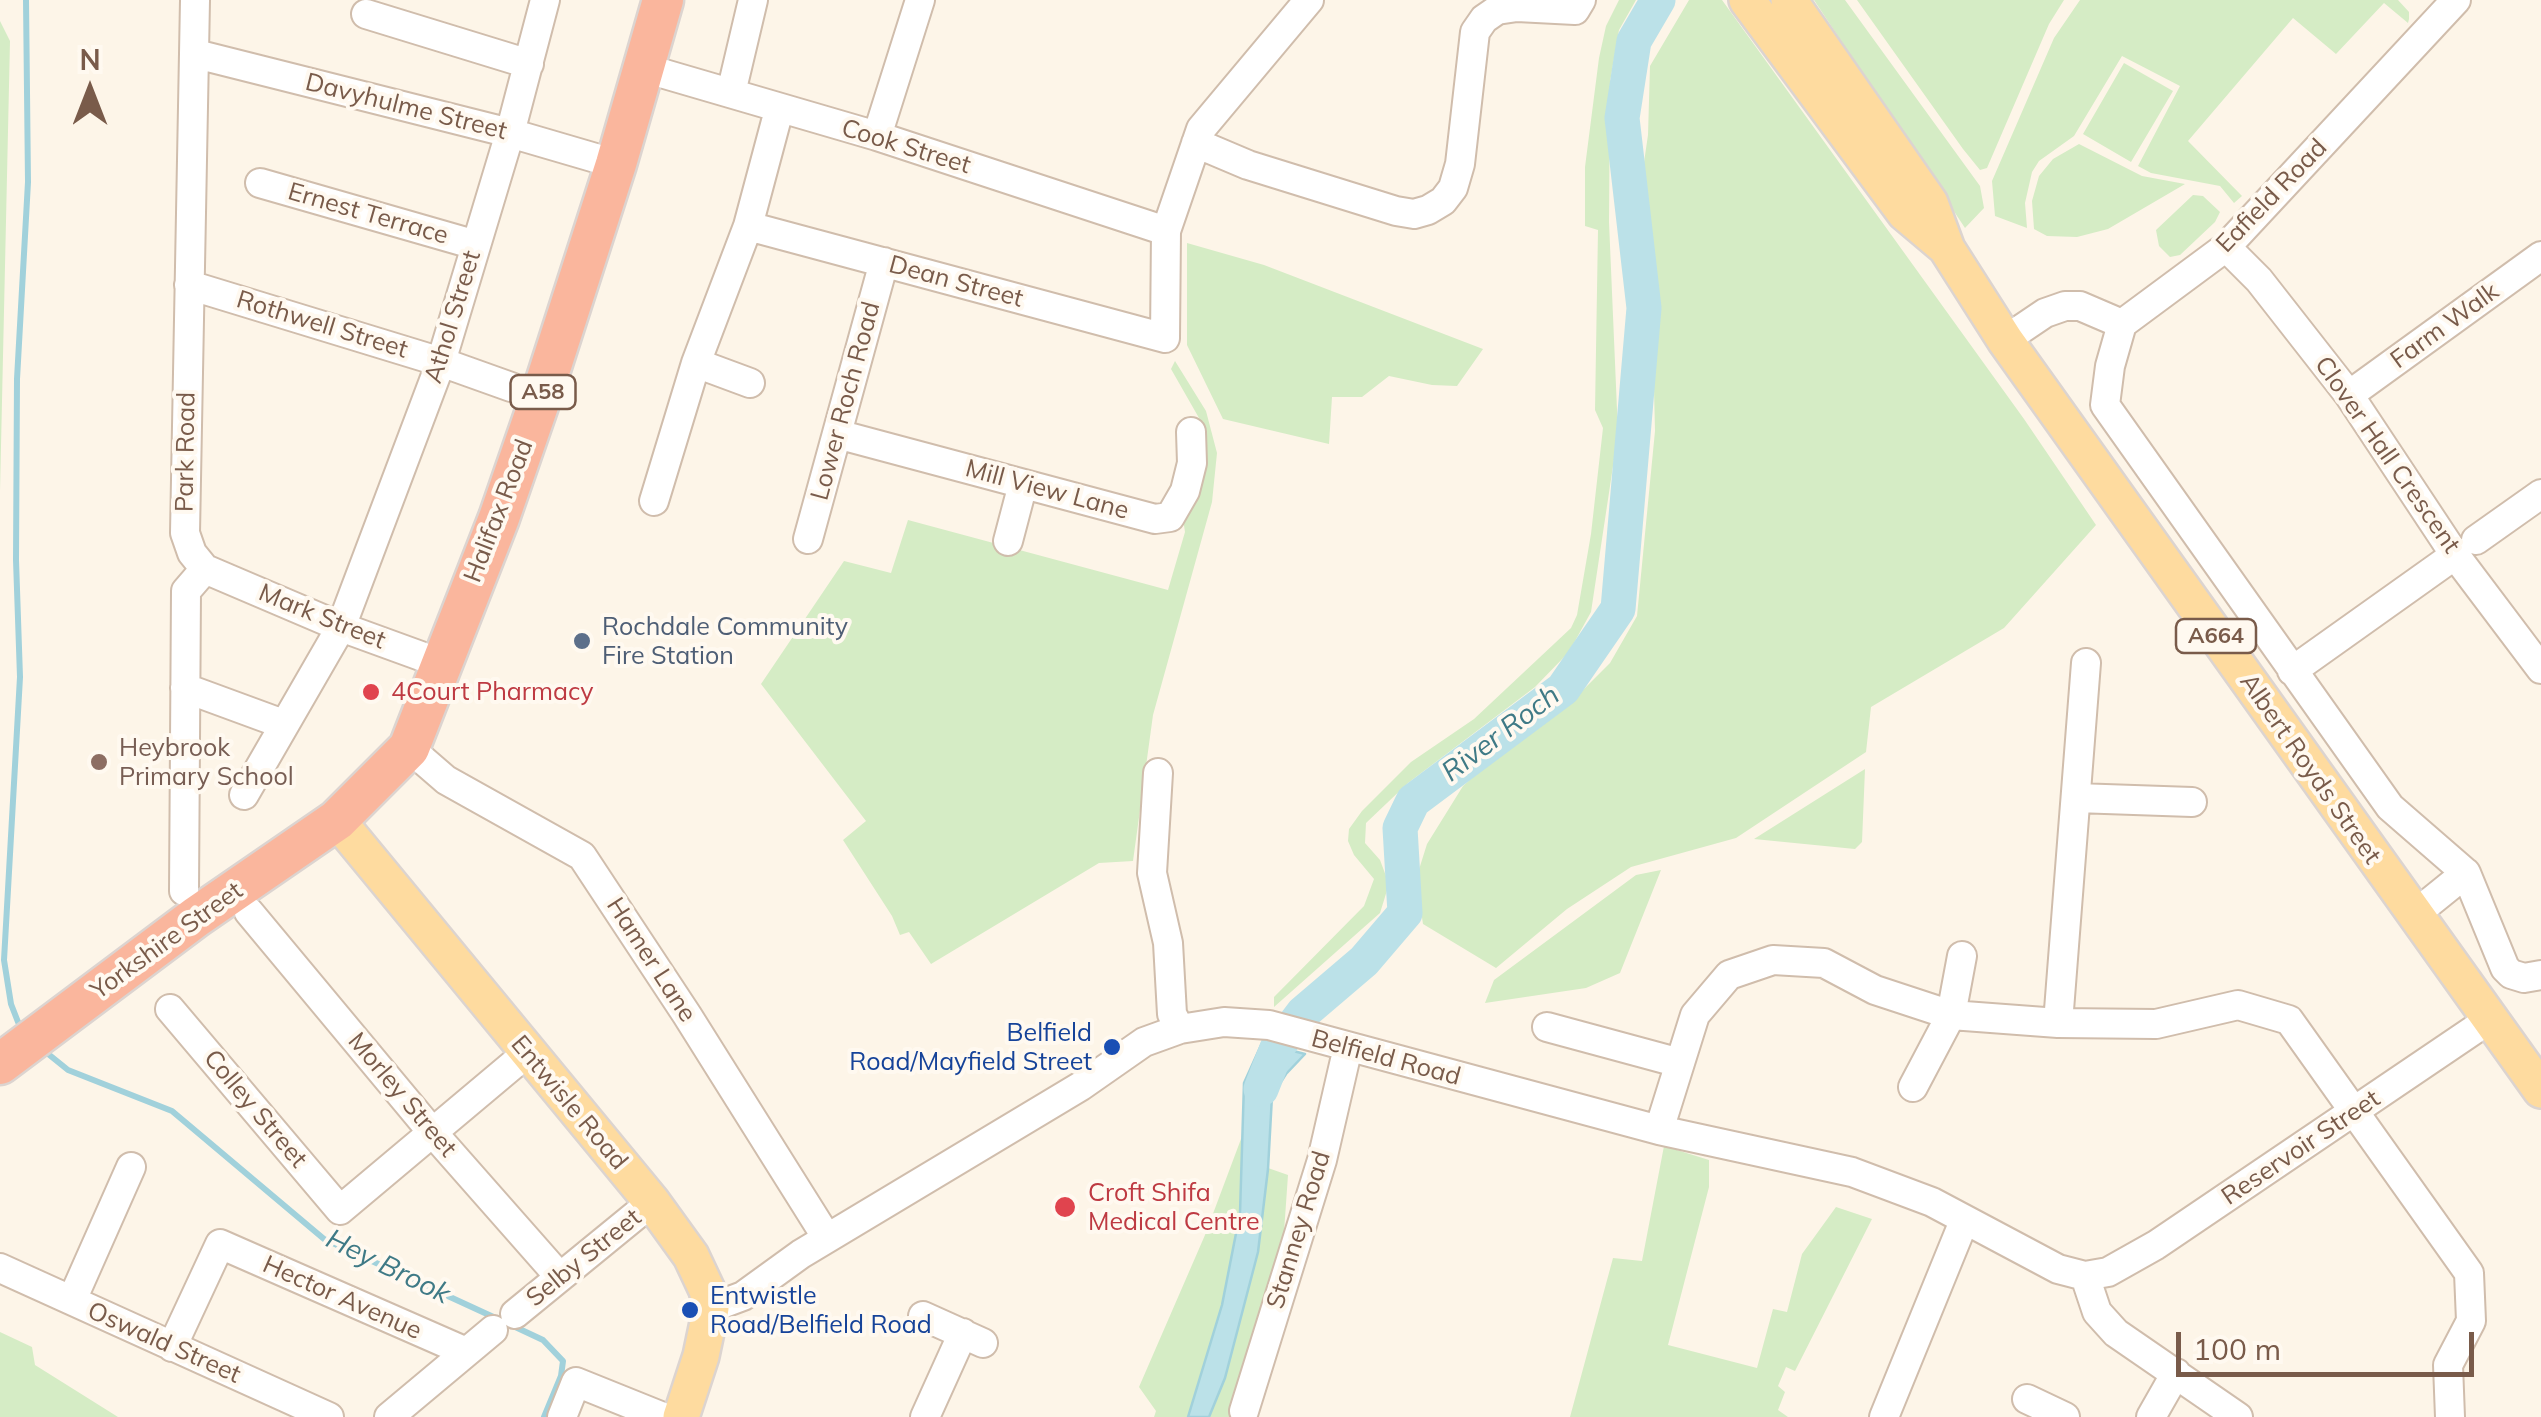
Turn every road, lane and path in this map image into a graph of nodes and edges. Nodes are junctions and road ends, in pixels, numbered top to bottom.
1 (195, 0) edge
2 (545, 0) edge
3 (663, 0) edge
4 (754, 0) edge
5 (920, 0) edge
6 (1309, 0) edge
7 (1581, 0) edge
8 (1747, 0) edge
9 (1789, 0) edge
10 (2456, 0) edge
11 (366, 14) dead end
12 (196, 54) junction
13 (528, 64) junction
14 (644, 68) junction
15 (731, 93) junction
16 (780, 110) junction
17 (510, 133) junction
18 (877, 136) junction
19 (1196, 143) junction
20 (616, 164) junction
21 (260, 182) dead end
22 (748, 226) junction
23 (1166, 231) junction
24 (476, 244) junction
25 (2226, 247) junction
26 (1947, 248) junction
27 (2541, 256) edge
28 (884, 262) junction
29 (188, 285) junction
30 (2122, 324) junction
31 (2005, 340) junction
32 (441, 362) junction
33 (696, 363) junction
34 (750, 383) dead end
35 (510, 387) dead end
36 (2350, 396) junction
37 (1191, 432) dead end
38 (837, 434) junction
39 (1024, 484) junction
40 (2541, 494) edge
41 (654, 501) dead end
42 (808, 538) dead end
43 (1008, 540) dead end
44 (2466, 547) junction
45 (205, 569) junction
46 (341, 628) junction
47 (440, 663) junction
48 (2086, 663) dead end
49 (2541, 669) edge
50 (2292, 670) junction
51 (185, 688) junction
52 (283, 724) junction
53 (408, 748) junction
54 (1158, 773) dead end
55 (244, 794) dead end
56 (2076, 798) junction
57 (2192, 802) dead end
58 (337, 820) junction
59 (2466, 873) junction
60 (184, 891) dead end
61 (249, 912) dead end
62 (2414, 915) junction
63 (1962, 956) dead end
64 (2539, 976) edge
65 (1951, 1015) junction
66 (2490, 1019) junction
67 (2058, 1023) junction
68 (177, 1025) dead end
69 (1548, 1027) dead end
70 (1180, 1029) junction
71 (1335, 1044) junction
72 (527, 1053) junction
73 (1680, 1063) junction
74 (0, 1064) edge
75 (1913, 1087) dead end
76 (2541, 1090) edge
77 (2355, 1113) junction
78 (1659, 1130) junction
79 (433, 1133) junction
80 (131, 1168) dead end
81 (652, 1202) junction
82 (1964, 1220) junction
83 (827, 1238) junction
84 (0, 1268) edge
85 (2096, 1274) junction
86 (558, 1276) junction
87 (72, 1300) junction
88 (712, 1308) junction
89 (923, 1316) dead end
90 (172, 1347) junction
91 (464, 1352) junction
92 (2164, 1395) edge
93 (2027, 1398) dead end
94 (1244, 1411) dead end
95 (329, 1417) edge
96 (389, 1417) edge
97 (562, 1417) edge
98 (664, 1417) edge
99 (681, 1417) edge
100 (925, 1417) edge
101 (1884, 1417) edge
102 (2066, 1417) edge
103 (2203, 1417) edge
104 (2238, 1417) edge
105 (2450, 1417) edge

1 - 12 street, Park Road
2 - 13 street, Athol Street
3 - 14 highway, Halifax Road / A58
4 - 15 street
5 - 18 street
6 - 19 street
7 - 19 street
8 - 26 main road, Albert Royds Street / A664
9 - 26 main road, Albert Royds Street / A664
10 - 25 street, Eafield Road
11 - 13 street
12 - 17 street, Davyhulme Street
12 - 29 street, Park Road
13 - 17 street, Athol Street
14 - 15 street, Cook Street
14 - 20 highway, Halifax Road / A58
15 - 16 street, Cook Street
16 - 18 street, Cook Street
16 - 22 street
17 - 20 street, Davyhulme Street
17 - 24 street, Athol Street
18 - 23 street, Cook Street
19 - 23 street
20 - 47 highway, Halifax Road / A58
21 - 24 street, Ernest Terrace
22 - 28 street, Dean Street
22 - 33 street
23 - 28 street, Dean Street
24 - 32 street, Athol Street
25 - 30 street, Eafield Road
25 - 36 street, Clover Hall Crescent
26 - 31 main road, Albert Royds Street / A664
27 - 36 street, Farm Walk
28 - 38 street, Lower Roch Road
29 - 32 street, Rothwell Street
29 - 45 street, Park Road
30 - 31 street
30 - 50 street, Albert Royds Street
31 - 62 main road, Albert Royds Street / A664
32 - 35 street, Rothwell Street
32 - 46 street, Athol Street
33 - 34 street
33 - 41 street
36 - 44 street, Clover Hall Crescent
37 - 39 street, Mill View Lane
38 - 39 street, Mill View Lane
38 - 42 street, Lower Roch Road
39 - 43 street
40 - 44 street
44 - 49 street, Clover Hall Crescent
44 - 50 street
45 - 46 street, Mark Street
45 - 51 street
46 - 47 street, Mark Street
46 - 52 street, Athol Street
47 - 53 highway, Halifax Road / A58
48 - 56 street
50 - 59 street, Albert Royds Street
51 - 52 street
51 - 60 street
52 - 55 street, Athol Street
53 - 58 highway, Halifax Road / A58
53 - 83 street, Hamer Lane
54 - 70 street
56 - 57 street
56 - 67 street
58 - 72 main road, Entwisle Road
58 - 74 highway, Yorkshire Street / A58
59 - 62 street
59 - 64 street, Albert Royds Street
61 - 79 street, Morley Street
62 - 66 main road, Albert Royds Street / A664
63 - 65 street
65 - 67 street
65 - 73 street
65 - 75 street
66 - 76 main road, Albert Royds Street / A664
66 - 77 street, Reservoir Street
67 - 77 street
68 - 79 street, Colley Street
69 - 73 street
70 - 71 street, Belfield Road
70 - 83 street, Belfield Road
71 - 78 street, Belfield Road
71 - 94 street, Stanney Road
72 - 79 street
72 - 81 main road, Entwisle Road
73 - 78 street
77 - 85 street, Reservoir Street
77 - 105 street
78 - 82 street, Belfield Road
79 - 86 street, Morley Street
80 - 87 street
81 - 86 street, Selby Street
81 - 88 main road, Entwisle Road
82 - 85 street, Belfield Road
82 - 101 street
83 - 88 street, Belfield Road
84 - 87 street, Oswald Street
85 - 92 street
86 - 91 street, Selby Street
87 - 90 street, Oswald Street
88 - 99 main road
89 - 100 street
90 - 91 street, Hector Avenue
90 - 95 street, Oswald Street
91 - 96 street, Selby Street
92 - 103 street
92 - 104 street
93 - 102 street
97 - 98 street

